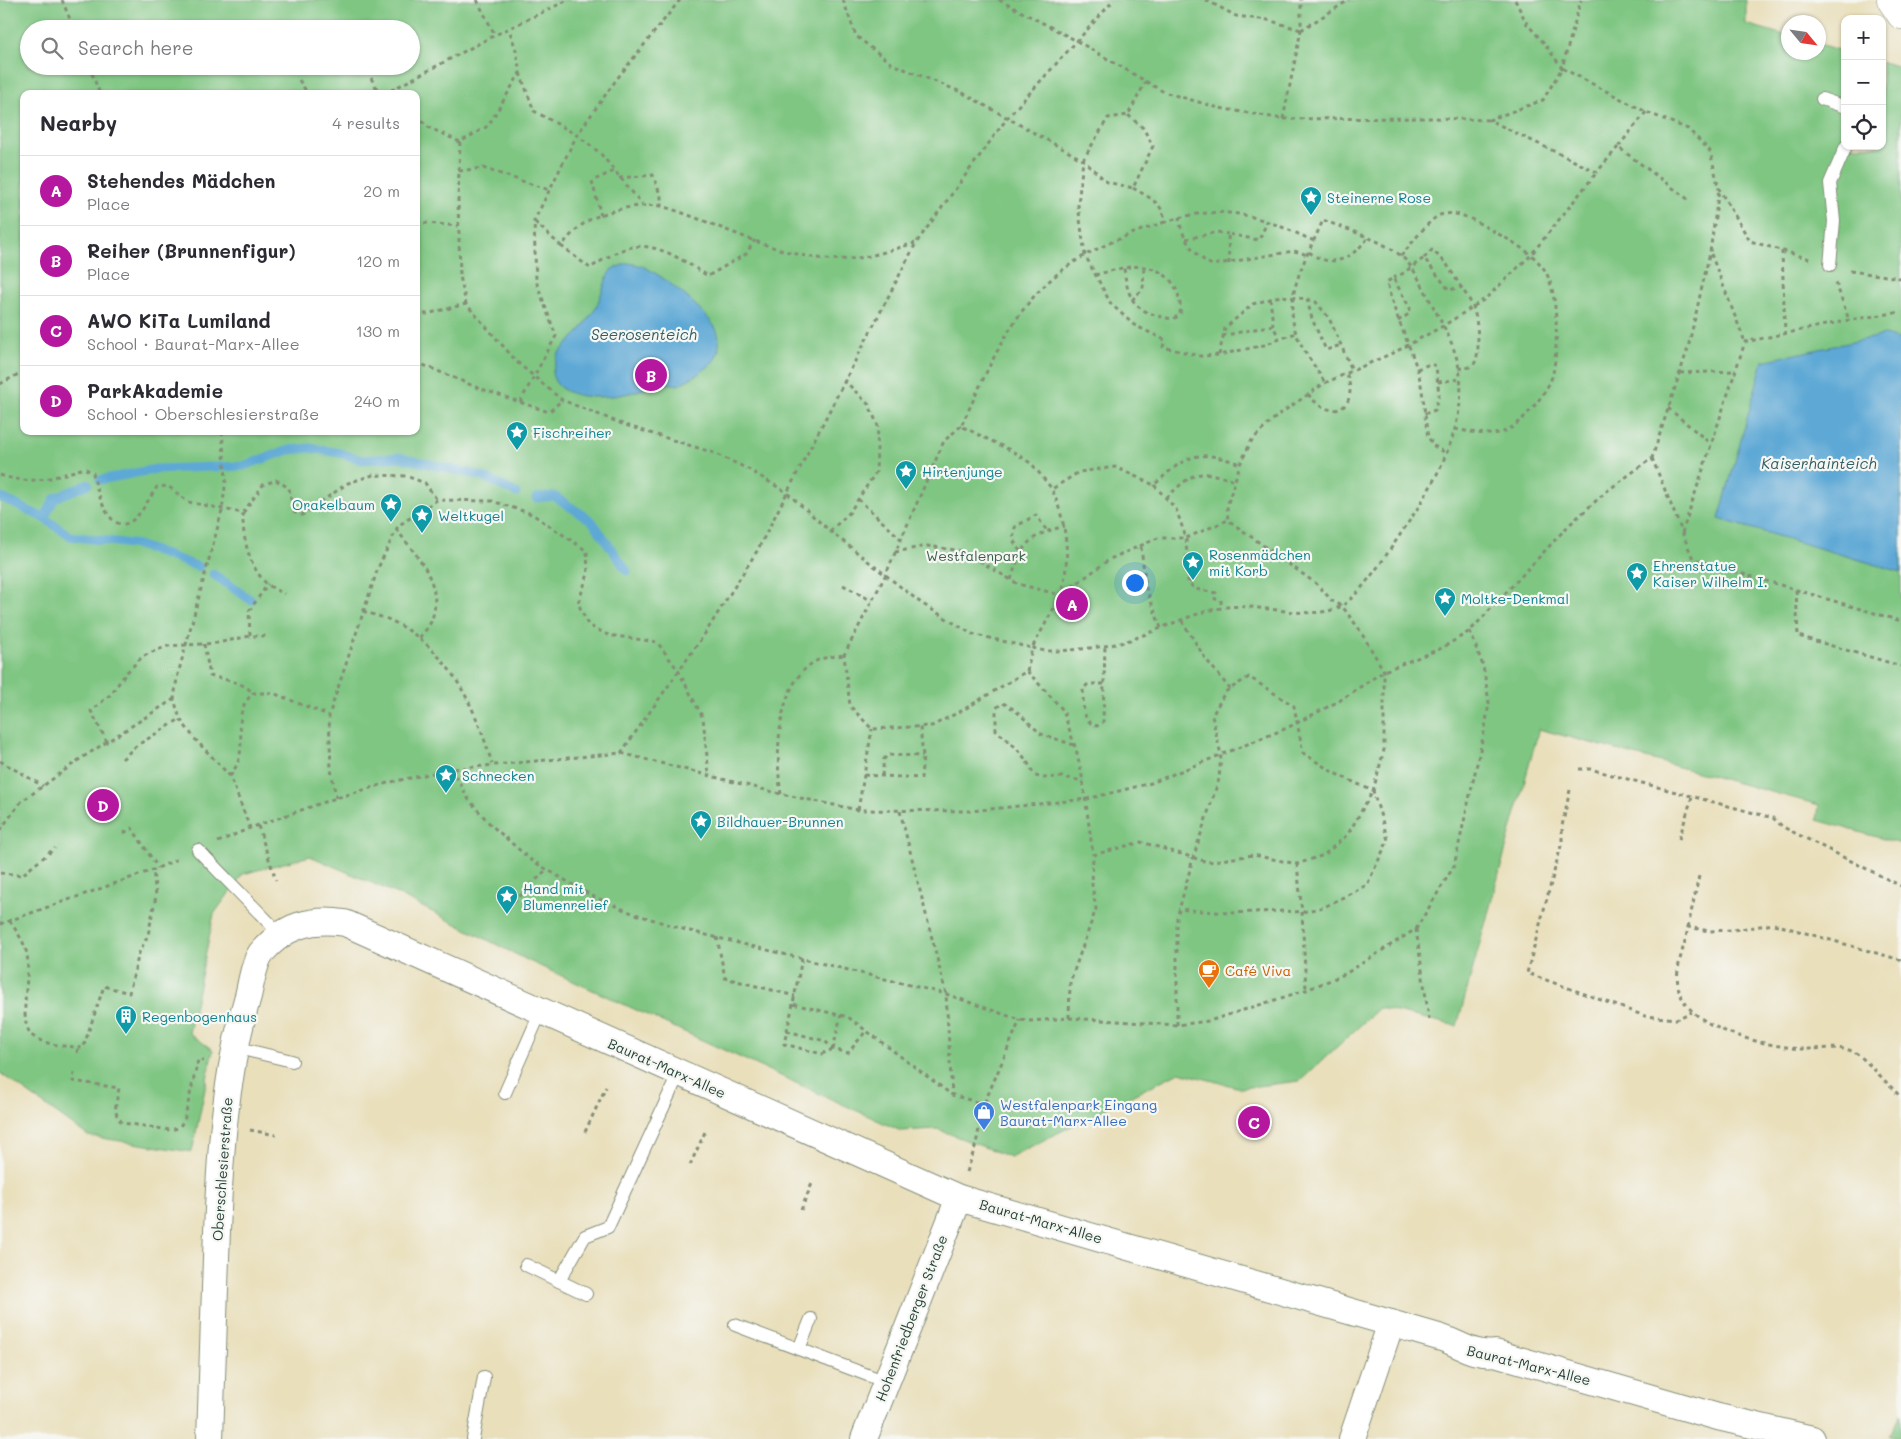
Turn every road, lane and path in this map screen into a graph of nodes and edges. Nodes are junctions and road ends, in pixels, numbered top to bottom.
1 (62, 0) edge
2 (477, 0) edge
3 (568, 0) edge
4 (680, 0) edge
5 (843, 0) edge
6 (999, 0) edge
7 (1114, 0) edge
8 (1206, 0) edge
9 (1301, 0) edge
10 (1348, 0) edge
11 (1515, 0) edge
12 (1580, 0) edge
13 (1891, 0) edge
14 (1901, 15) edge
15 (70, 20) edge
16 (509, 29) junction
17 (1301, 30) junction
18 (495, 35) junction
19 (1077, 41) junction
20 (1562, 68) junction
21 (420, 73) edge
22 (520, 73) junction
23 (92, 75) edge
24 (416, 75) edge
25 (371, 78) dead end
26 (299, 80) dead end
27 (1146, 81) junction
28 (389, 89) edge
29 (98, 90) edge
30 (305, 90) edge
31 (378, 90) edge
32 (1822, 99) dead end
33 (1841, 106) edge
34 (1646, 112) junction
35 (1128, 115) junction
36 (1008, 117) junction
37 (420, 119) edge
38 (1283, 119) junction
39 (1490, 120) junction
40 (577, 135) junction
41 (460, 142) junction
42 (1618, 147) junction
43 (1844, 150) edge
44 (1083, 160) junction
45 (459, 171) junction
46 (614, 171) junction
47 (1597, 172) junction
48 (619, 178) junction
49 (1133, 188) junction
50 (1719, 189) junction
51 (549, 190) junction
52 (1689, 200) dead end
53 (642, 204) junction
54 (661, 206) junction
55 (602, 216) junction
56 (1179, 217) junction
57 (534, 221) junction
58 (420, 222) edge
59 (1165, 222) junction
60 (1267, 222) junction
61 (458, 226) junction
62 (1228, 234) junction
63 (1186, 239) junction
64 (1367, 239) junction
65 (755, 240) junction
66 (1314, 240) junction
67 (916, 243) junction
68 (561, 246) junction
69 (1782, 251) junction
70 (1710, 252) junction
71 (1309, 253) junction
72 (1085, 255) junction
73 (1401, 256) junction
74 (1530, 256) junction
75 (1424, 258) junction
76 (1229, 264) junction
77 (1830, 265) junction
78 (1144, 266) junction
79 (1124, 268) junction
80 (1410, 268) junction
81 (1095, 275) junction
82 (1393, 278) junction
83 (1901, 278) edge
84 (1461, 287) junction
85 (1293, 297) junction
86 (1270, 298) junction
87 (1308, 299) junction
88 (1131, 300) junction
89 (466, 304) junction
90 (1473, 307) junction
91 (1901, 312) edge
92 (420, 313) edge
93 (1398, 320) junction
94 (1850, 320) junction
95 (1273, 325) junction
96 (1443, 326) junction
97 (1296, 333) junction
98 (1785, 334) junction
99 (1222, 336) junction
100 (1279, 339) junction
101 (1745, 342) junction
102 (1341, 344) junction
103 (1407, 346) junction
104 (1219, 355) junction
105 (420, 364) edge
106 (1417, 369) junction
107 (1458, 369) junction
108 (1352, 370) junction
109 (1735, 371) junction
110 (1680, 372) junction
111 (20, 373) edge
112 (1346, 373) junction
113 (534, 377) junction
114 (1460, 379) junction
115 (844, 380) junction
116 (1325, 382) junction
117 (1438, 382) junction
118 (0, 384) edge
119 (1308, 394) junction
120 (562, 400) junction
121 (520, 402) junction
122 (1668, 408) junction
123 (1424, 414) junction
124 (961, 426) junction
125 (1454, 429) junction
126 (223, 435) edge
127 (1711, 444) junction
128 (1446, 453) junction
129 (1652, 458) junction
130 (1240, 464) junction
131 (0, 475) edge
132 (1235, 481) junction
133 (1154, 485) junction
134 (1052, 489) junction
135 (786, 492) junction
136 (1166, 498) junction
137 (858, 499) junction
138 (437, 500) junction
139 (222, 511) junction
140 (243, 513) junction
141 (1228, 520) junction
142 (1066, 526) junction
143 (396, 529) junction
144 (830, 531) junction
145 (1047, 531) junction
146 (1682, 533) junction
147 (1186, 538) junction
148 (901, 539) junction
149 (1141, 546) junction
150 (1020, 551) junction
151 (895, 552) junction
152 (885, 576) junction
153 (1011, 580) junction
154 (268, 584) junction
155 (843, 585) dead end
156 (1796, 590) junction
157 (284, 594) dead end
158 (1061, 595) junction
159 (872, 601) junction
160 (1342, 606) junction
161 (1220, 608) junction
162 (363, 612) junction
163 (1182, 621) junction
164 (1901, 621) edge
165 (1161, 628) junction
166 (1470, 631) junction
167 (250, 636) junction
168 (267, 636) dead end
169 (420, 639) junction
170 (204, 644) junction
171 (1105, 645) junction
172 (187, 646) junction
173 (1032, 648) junction
174 (844, 655) junction
175 (1901, 665) edge
176 (678, 670) junction
177 (1384, 671) junction
178 (1027, 672) junction
179 (1104, 684) junction
180 (1230, 689) junction
181 (253, 693) junction
182 (174, 699) junction
183 (329, 715) junction
184 (180, 719) junction
185 (1297, 723) junction
186 (920, 727) junction
187 (872, 729) junction
188 (107, 742) junction
189 (1074, 745) junction
190 (621, 753) junction
191 (1221, 755) junction
192 (923, 756) junction
193 (122, 759) dead end
194 (0, 761) edge
195 (492, 764) junction
196 (452, 769) junction
197 (1579, 769) dead end
198 (709, 775) junction
199 (864, 775) junction
200 (230, 776) junction
201 (882, 776) junction
202 (1083, 781) junction
203 (43, 786) junction
204 (1570, 790) dead end
205 (1373, 791) junction
206 (781, 794) junction
207 (1692, 796) junction
208 (336, 798) junction
209 (1087, 799) junction
210 (858, 810) junction
211 (900, 812) junction
212 (258, 826) junction
213 (250, 828) junction
214 (0, 830) edge
215 (124, 833) dead end
216 (1679, 839) dead end
217 (56, 848) dead end
218 (198, 850) junction
219 (1093, 855) junction
220 (1193, 858) junction
221 (1297, 864) junction
222 (158, 868) junction
223 (152, 870) junction
224 (547, 870) junction
225 (0, 873) edge
226 (1699, 876) dead end
227 (276, 880) dead end
228 (1901, 886) edge
229 (508, 908) dead end
230 (1178, 909) junction
231 (1302, 912) junction
232 (10, 920) junction
233 (0, 924) edge
234 (1688, 926) junction
235 (1416, 929) junction
236 (291, 930) junction
237 (717, 937) junction
238 (802, 958) junction
239 (1901, 960) edge
240 (1306, 990) junction
241 (946, 994) junction
242 (795, 996) junction
243 (793, 1004) junction
244 (541, 1011) junction
245 (1692, 1012) junction
246 (840, 1015) junction
247 (94, 1017) junction
248 (1069, 1018) junction
249 (100, 1019) dead end
250 (1428, 1019) dead end
251 (1020, 1020) junction
252 (1177, 1025) junction
253 (787, 1031) junction
254 (866, 1031) junction
255 (234, 1047) junction
256 (78, 1048) junction
257 (833, 1049) junction
258 (77, 1054) dead end
259 (292, 1061) dead end
260 (210, 1063) dead end
261 (74, 1072) dead end
262 (679, 1073) junction
263 (606, 1087) dead end
264 (505, 1093) dead end
265 (952, 1095) junction
266 (1901, 1097) edge
267 (984, 1104) junction
268 (585, 1132) dead end
269 (705, 1132) dead end
270 (690, 1165) dead end
271 (813, 1182) dead end
272 (959, 1198) junction
273 (801, 1210) dead end
274 (526, 1265) dead end
275 (559, 1282) junction
276 (586, 1294) dead end
277 (811, 1319) dead end
278 (1391, 1323) junction
279 (735, 1325) dead end
280 (799, 1349) junction
281 (484, 1377) dead end
282 (886, 1382) junction
283 (1733, 1430) edge
284 (210, 1439) edge
285 (473, 1439) edge
286 (864, 1439) edge
287 (1352, 1439) edge
288 (1812, 1439) edge

1 - 15 path
2 - 18 path
3 - 16 path
4 - 40 path
5 - 36 path
6 - 19 path
7 - 19 path
8 - 17 path
9 - 17 path
10 - 17 path
11 - 20 path
12 - 20 path
13 - 14 street
16 - 18 path
16 - 22 path
17 - 38 path
18 - 21 path
19 - 27 path
19 - 36 path
20 - 34 path
20 - 39 path
22 - 40 path
22 - 41 path
23 - 29 path
24 - 28 path
25 - 31 path
26 - 30 path
27 - 35 path
27 - 38 path
32 - 33 lane
34 - 42 path
34 - 50 path
35 - 44 path
35 - 49 path
36 - 44 path
36 - 67 path
37 - 41 path
38 - 39 path
39 - 47 path
40 - 46 path
40 - 51 path
41 - 45 path
42 - 47 path
42 - 52 path
43 - 77 lane
44 - 49 path
44 - 72 path
45 - 51 path
45 - 61 path
46 - 48 path
46 - 55 path
47 - 74 path
48 - 53 path
48 - 54 path
49 - 59 path
50 - 69 path
50 - 70 path
51 - 57 path
53 - 54 path
53 - 55 path
54 - 65 path
55 - 68 path
56 - 59 path
56 - 60 path
56 - 63 path
57 - 68 path
57 - 113 path
58 - 61 path
59 - 72 path
60 - 62 path
60 - 66 path
61 - 89 path
62 - 63 path
62 - 76 path
63 - 76 path
64 - 66 path
64 - 71 path
64 - 73 path
65 - 67 path
65 - 68 path
66 - 71 path
67 - 115 path
69 - 77 path
69 - 98 path
70 - 101 path
70 - 110 path
71 - 76 path
71 - 85 path
72 - 81 path
72 - 124 path
73 - 74 path
73 - 80 path
74 - 90 path
74 - 125 path
75 - 80 path
75 - 84 path
75 - 84 path
77 - 83 path
77 - 94 path
78 - 79 path
78 - 88 path
78 - 88 path
79 - 81 path
79 - 88 path
80 - 82 path
80 - 96 path
81 - 104 path
82 - 93 path
82 - 93 path
84 - 90 path
85 - 86 path
85 - 87 path
85 - 97 path
86 - 95 path
86 - 99 path
87 - 102 path
87 - 102 path
89 - 92 path
89 - 113 path
90 - 96 path
90 - 107 path
91 - 94 path
93 - 103 path
94 - 98 path
95 - 99 path
95 - 100 path
96 - 103 path
96 - 107 path
97 - 100 path
97 - 116 path
98 - 101 path
99 - 104 path
100 - 104 path
101 - 109 path
102 - 108 path
103 - 106 path
103 - 108 path
105 - 121 path
106 - 117 path
106 - 123 path
107 - 114 path
108 - 112 path
109 - 110 path
109 - 127 path
110 - 122 path
111 - 118 path
112 - 116 path
112 - 119 path
113 - 120 path
113 - 121 path
114 - 117 path
114 - 125 path
115 - 135 path
115 - 137 path
116 - 119 path
117 - 123 path
119 - 130 path
120 - 121 path
120 - 135 path
122 - 127 path
122 - 129 path
123 - 128 path
124 - 134 path
124 - 148 path
125 - 128 path
126 - 139 path
127 - 146 path
128 - 160 path
129 - 146 path
129 - 166 path
130 - 132 path
130 - 133 path
131 - 139 path
132 - 136 path
132 - 141 path
133 - 134 path
133 - 136 path
134 - 142 path
135 - 144 path
135 - 176 path
136 - 147 path
137 - 144 path
137 - 148 path
138 - 140 path
138 - 143 path
138 - 176 path
139 - 140 path
139 - 172 path
140 - 154 path
141 - 147 path
141 - 160 path
142 - 145 path
142 - 158 path
143 - 162 path
143 - 169 path
144 - 152 path
145 - 150 path
145 - 150 path
146 - 156 path
147 - 149 path
147 - 161 path
148 - 151 path
149 - 158 path
149 - 165 path
150 - 153 path
151 - 152 path
151 - 153 path
152 - 159 path
152 - 173 path
153 - 158 path
154 - 157 path
154 - 167 path
155 - 159 path
156 - 164 path
156 - 175 path
158 - 173 path
159 - 174 path
160 - 161 path
160 - 177 path
161 - 163 path
162 - 169 path
162 - 183 path
163 - 165 path
163 - 180 path
165 - 171 path
166 - 177 path
166 - 235 path
167 - 168 path
167 - 170 path
169 - 195 path
170 - 172 path
170 - 181 path
171 - 173 path
171 - 179 path
172 - 182 path
172 - 188 path
173 - 178 path
174 - 187 path
174 - 206 path
176 - 190 path
176 - 198 path
177 - 185 path
177 - 205 path
178 - 186 path
178 - 189 path
179 - 179 path
180 - 185 path
180 - 191 path
181 - 183 path
181 - 200 path
182 - 184 path
182 - 188 path
183 - 208 path
184 - 193 path
184 - 200 path
185 - 191 path
185 - 205 path
186 - 187 path
186 - 192 path
187 - 199 path
188 - 203 path
189 - 202 path
189 - 202 path
190 - 195 path
190 - 198 path
191 - 209 path
191 - 220 path
192 - 201 path
192 - 201 path
194 - 203 path
195 - 196 path
196 - 208 path
196 - 224 path
197 - 207 path
198 - 206 path
199 - 201 path
199 - 210 path
200 - 213 path
202 - 209 path
203 - 214 path
204 - 245 path
205 - 221 path
205 - 231 path
206 - 210 path
207 - 216 path
207 - 228 path
208 - 212 path
209 - 211 path
209 - 219 path
210 - 211 path
211 - 241 path
212 - 213 path
212 - 227 path
213 - 218 path
215 - 222 path
217 - 225 path
218 - 222 path
218 - 236 lane
219 - 220 path
219 - 248 path
220 - 221 path
220 - 230 path
221 - 231 path
222 - 223 path
223 - 232 path
223 - 247 path
224 - 229 path
224 - 237 path
226 - 234 path
230 - 231 path
230 - 252 path
231 - 240 path
232 - 233 path
232 - 256 path
234 - 239 path
234 - 245 path
235 - 240 path
235 - 250 path
236 - 244 street, Baurat-Marx-Allee
236 - 255 street, Oberschlesierstraße
237 - 238 path
237 - 242 path
238 - 241 path
238 - 242 path
240 - 252 path
241 - 251 path
241 - 265 path
242 - 243 path
243 - 246 path
243 - 253 path
244 - 262 street, Baurat-Marx-Allee
244 - 264 lane
245 - 266 path
246 - 254 path
246 - 257 path
247 - 249 path
247 - 256 path
248 - 251 path
248 - 252 path
251 - 267 path
253 - 257 path
253 - 257 path
254 - 257 path
254 - 265 path
255 - 259 lane
255 - 284 street, Oberschlesierstraße
256 - 258 path
260 - 261 path
262 - 272 street, Baurat-Marx-Allee
262 - 275 lane
263 - 268 path
265 - 267 path
267 - 272 path
269 - 270 path
271 - 273 path
272 - 278 street, Baurat-Marx-Allee
272 - 282 street, Hohenfriedberger Straße
274 - 275 lane
275 - 276 lane
277 - 280 lane
278 - 283 street, Baurat-Marx-Allee
278 - 287 street
279 - 280 lane
280 - 282 lane
281 - 285 lane
282 - 286 street, Hohenfriedberger Straße
283 - 288 street, Baurat-Marx-Allee

